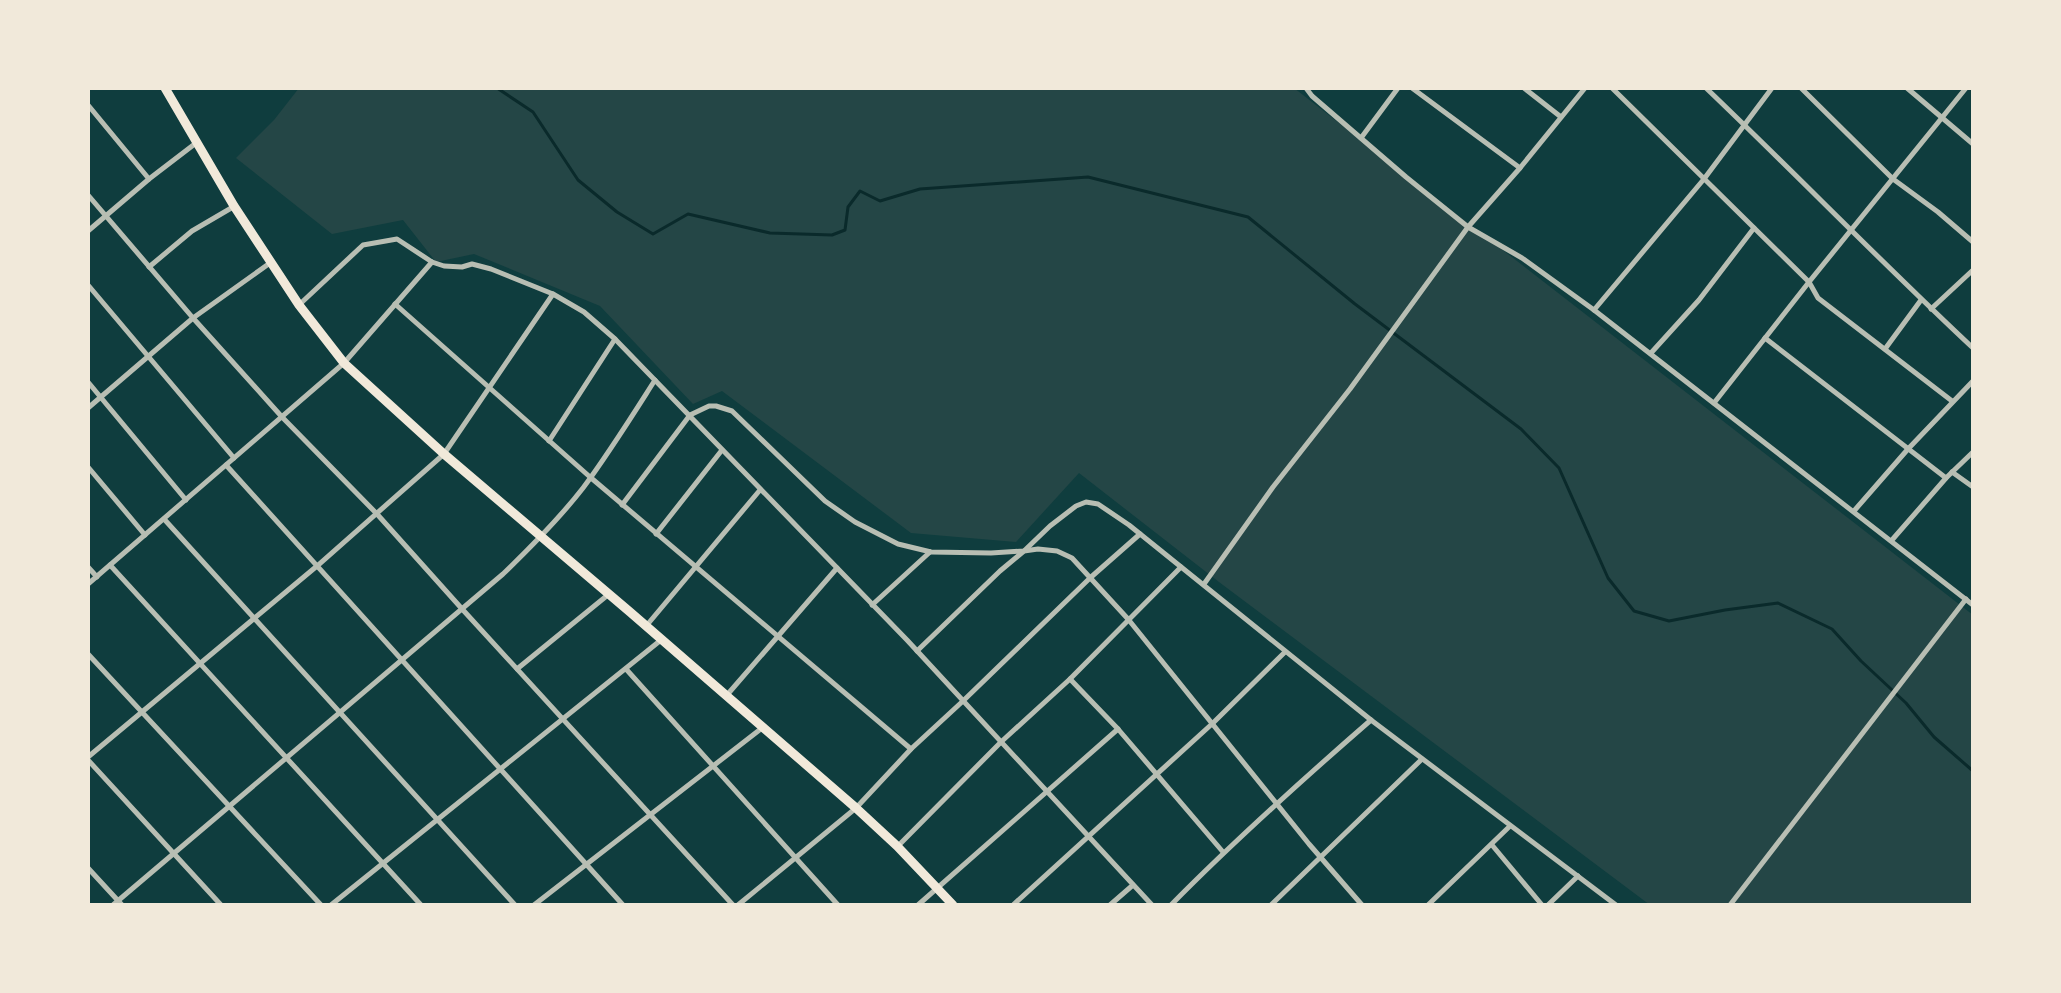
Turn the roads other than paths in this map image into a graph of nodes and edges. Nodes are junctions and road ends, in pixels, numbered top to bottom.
1 (165, 88) edge
2 (1306, 88) edge
3 (1398, 88) edge
4 (1412, 88) edge
5 (1524, 88) edge
6 (1585, 88) edge
7 (1612, 88) edge
8 (1706, 88) edge
9 (1772, 88) edge
10 (1801, 88) edge
11 (1907, 88) edge
12 (1966, 88) edge
13 (88, 105) edge
14 (1561, 117) junction
15 (1942, 117) junction
16 (1744, 124) junction
17 (1361, 138) junction
18 (196, 143) junction
19 (1973, 144) edge
20 (1520, 168) junction
21 (149, 179) junction
22 (1704, 179) junction
23 (1893, 179) junction
24 (88, 195) edge
25 (234, 206) junction
26 (106, 216) junction
27 (1468, 227) junction
28 (1754, 228) junction
29 (1852, 229) junction
30 (88, 231) edge
31 (1973, 242) edge
32 (271, 262) junction
33 (432, 262) junction
34 (149, 267) junction
35 (1973, 270) edge
36 (1809, 282) junction
37 (88, 285) edge
38 (553, 294) junction
39 (1921, 300) junction
40 (395, 304) junction
41 (299, 305) junction
42 (1931, 309) junction
43 (1594, 310) junction
44 (193, 318) junction
45 (1765, 338) junction
46 (615, 339) junction
47 (1973, 348) edge
48 (1885, 349) junction
49 (1651, 353) junction
50 (148, 356) junction
51 (344, 363) junction
52 (655, 380) junction
53 (1973, 381) edge
54 (88, 382) edge
55 (490, 388) junction
56 (100, 397) junction
57 (1952, 401) junction
58 (1714, 403) junction
59 (88, 408) edge
60 (690, 415) junction
61 (282, 417) junction
62 (549, 441) junction
63 (1908, 449) junction
64 (722, 450) junction
65 (1973, 452) edge
66 (444, 454) junction
67 (234, 458) junction
68 (226, 465) junction
69 (88, 467) edge
70 (1952, 472) junction
71 (590, 477) junction
72 (1946, 478) junction
73 (1973, 487) edge
74 (760, 490) junction
75 (186, 500) junction
76 (622, 505) junction
77 (1854, 511) junction
78 (377, 514) junction
79 (164, 519) junction
80 (656, 534) junction
81 (1140, 534) junction
82 (145, 535) junction
83 (540, 537) junction
84 (1892, 540) junction
85 (1024, 551) junction
86 (930, 552) junction
87 (110, 565) junction
88 (317, 566) junction
89 (88, 567) edge
90 (1181, 567) junction
91 (695, 568) junction
92 (837, 568) junction
93 (97, 577) junction
94 (1090, 578) junction
95 (88, 584) edge
96 (1204, 584) junction
97 (609, 594) junction
98 (1966, 599) junction
99 (872, 605) junction
100 (1973, 605) edge
101 (463, 610) junction
102 (254, 618) junction
103 (1128, 619) junction
104 (646, 626) junction
105 (778, 635) junction
106 (661, 639) junction
107 (917, 651) junction
108 (1285, 652) junction
109 (88, 654) edge
110 (403, 661) junction
111 (200, 663) junction
112 (517, 669) junction
113 (626, 669) junction
114 (1070, 679) junction
115 (727, 696) junction
116 (963, 701) junction
117 (142, 712) junction
118 (340, 714) junction
119 (563, 719) junction
120 (1371, 720) junction
121 (1213, 723) junction
122 (763, 727) junction
123 (1118, 729) junction
124 (1001, 742) junction
125 (911, 749) junction
126 (1423, 758) junction
127 (88, 759) edge
128 (287, 759) junction
129 (712, 765) junction
130 (501, 769) junction
131 (1157, 774) junction
132 (1047, 792) junction
133 (1275, 803) junction
134 (229, 807) junction
135 (856, 808) junction
136 (650, 814) junction
137 (437, 820) junction
138 (1510, 826) junction
139 (1088, 836) junction
140 (1492, 845) junction
141 (897, 846) junction
142 (1223, 852) junction
143 (174, 854) junction
144 (795, 857) junction
145 (1320, 858) junction
146 (383, 864) junction
147 (586, 864) junction
148 (88, 868) edge
149 (1578, 876) junction
150 (1133, 885) junction
151 (937, 888) junction
152 (118, 904) edge
153 (221, 905) edge
154 (321, 905) edge
155 (331, 905) edge
156 (421, 905) edge
157 (515, 905) edge
158 (534, 905) edge
159 (623, 905) edge
160 (736, 905) edge
161 (838, 905) edge
162 (918, 905) edge
163 (953, 905) edge
164 (1013, 905) edge
165 (1110, 905) edge
166 (1152, 905) edge
167 (1171, 905) edge
168 (1271, 905) edge
169 (1362, 905) edge
170 (1428, 905) edge
171 (1542, 905) edge
172 (1548, 905) edge
173 (1616, 905) edge
174 (1730, 905) edge

1 - 18 main road
2 - 17 street
3 - 17 street
4 - 20 street
5 - 14 street
6 - 14 street
7 - 22 street
8 - 16 street
9 - 16 street
10 - 23 street
11 - 15 street
12 - 15 street
13 - 21 street
14 - 20 street
15 - 19 street
15 - 23 street
16 - 22 street
16 - 29 street
17 - 27 street
18 - 21 street
18 - 25 main road
20 - 27 street
21 - 26 street
22 - 28 street
22 - 43 street
23 - 29 street
23 - 31 street
24 - 26 street
25 - 32 main road
25 - 34 street
26 - 30 street
26 - 34 street
27 - 43 street
27 - 96 street
28 - 36 street
28 - 49 street
29 - 36 street
29 - 39 street
32 - 41 main road
32 - 44 street
33 - 38 street
33 - 40 street
33 - 41 street
34 - 44 street
35 - 42 street
36 - 45 street
36 - 48 street
37 - 50 street
38 - 46 street
38 - 55 street
39 - 42 street
39 - 48 street
40 - 51 street
40 - 55 street
41 - 51 main road
42 - 47 street
43 - 49 street
44 - 50 street
44 - 61 street
45 - 58 street
45 - 63 street
46 - 52 street
46 - 62 street
48 - 57 street
49 - 58 street
50 - 56 street
50 - 67 street
51 - 61 street
51 - 66 main road
52 - 60 street
52 - 71 street
53 - 57 street
54 - 56 street
55 - 62 street
55 - 66 street
56 - 59 street
56 - 75 street
57 - 63 street
58 - 77 street
60 - 64 street
60 - 76 street
60 - 86 street
61 - 67 street
61 - 78 street
62 - 71 street
63 - 72 street
63 - 77 street
64 - 74 street
64 - 80 street
65 - 70 street
66 - 78 street
66 - 83 main road
67 - 68 street
68 - 75 street
68 - 88 street
69 - 82 street
70 - 72 street
70 - 73 street
71 - 76 street
71 - 83 street
72 - 84 street
74 - 91 street
74 - 92 street
75 - 79 street
76 - 80 street
77 - 84 street
78 - 88 street
78 - 101 street
79 - 82 street
79 - 102 street
80 - 91 street
81 - 85 street
81 - 90 street
81 - 94 street
82 - 87 street
83 - 97 main road
83 - 101 street
84 - 98 street
85 - 86 street
85 - 94 street
85 - 107 street
86 - 99 street
87 - 93 street
87 - 111 street
88 - 102 street
88 - 110 street
89 - 93 street
90 - 96 street
90 - 103 street
91 - 104 street
91 - 105 street
92 - 99 street
92 - 105 street
93 - 95 street
94 - 103 street
94 - 116 street
96 - 108 street
97 - 104 main road
97 - 112 street
98 - 100 street
98 - 174 street
99 - 107 street
101 - 110 street
101 - 112 street
102 - 111 street
102 - 118 street
103 - 114 street
103 - 121 street
104 - 106 main road
105 - 115 street
105 - 125 street
106 - 113 street
106 - 115 main road
107 - 116 street
108 - 120 street
108 - 121 street
109 - 117 street
110 - 118 street
110 - 130 street
111 - 117 street
111 - 128 street
112 - 119 street
113 - 119 street
113 - 129 street
114 - 123 street
114 - 124 street
115 - 122 main road
116 - 124 street
116 - 125 street
117 - 127 street
117 - 134 street
118 - 128 street
118 - 137 street
119 - 130 street
119 - 136 street
120 - 126 street
120 - 133 street
121 - 131 street
121 - 133 street
122 - 129 street
122 - 135 main road
123 - 131 street
123 - 132 street
124 - 132 street
124 - 141 street
125 - 135 street
126 - 138 street
126 - 145 street
127 - 143 street
128 - 134 street
128 - 146 street
129 - 136 street
129 - 144 street
130 - 137 street
130 - 147 street
131 - 139 street
131 - 142 street
132 - 139 street
132 - 151 street
133 - 142 street
133 - 145 street
134 - 143 street
134 - 154 street
135 - 141 main road
135 - 144 street
136 - 147 street
136 - 160 street
137 - 146 street
137 - 157 street
138 - 140 street
138 - 149 street
139 - 150 street
139 - 164 street
140 - 170 street
140 - 171 street
141 - 151 main road
142 - 167 street
143 - 152 street
143 - 153 street
144 - 160 street
144 - 161 street
145 - 168 street
145 - 169 street
146 - 155 street
146 - 156 street
147 - 158 street
147 - 159 street
148 - 152 street
149 - 172 street
149 - 173 street
150 - 165 street
150 - 166 street
151 - 162 street
151 - 163 main road

